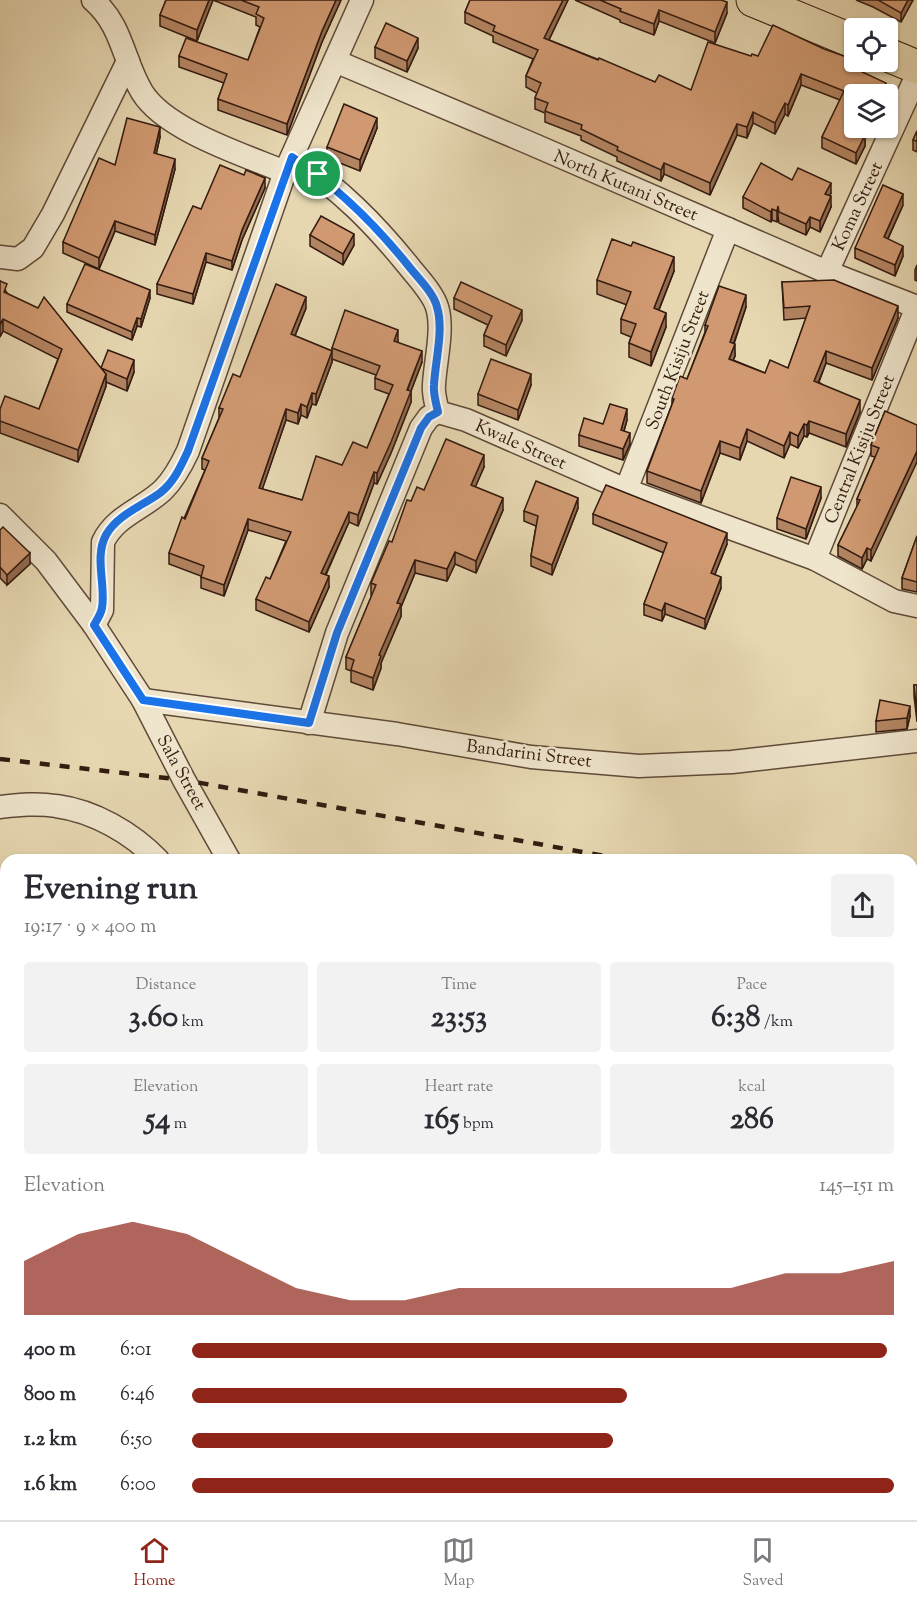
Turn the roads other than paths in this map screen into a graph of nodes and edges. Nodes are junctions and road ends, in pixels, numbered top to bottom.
1 (93, 0) edge
2 (362, 0) edge
3 (753, 0) edge
4 (844, 37) edge
5 (898, 59) edge
6 (128, 61) junction
7 (335, 61) junction
8 (917, 67) edge
9 (917, 75) edge
10 (288, 164) junction
11 (728, 229) junction
12 (0, 257) edge
13 (827, 272) junction
14 (917, 307) edge
15 (438, 412) junction
16 (626, 490) junction
17 (0, 515) edge
18 (815, 559) junction
19 (917, 606) edge
20 (94, 625) junction
21 (143, 700) junction
22 (309, 723) junction
23 (917, 741) edge
24 (0, 807) edge
25 (152, 854) edge
26 (226, 854) edge

1 - 6 street
2 - 7 street
3 - 4 main road
5 - 8 main road
6 - 10 street
6 - 12 street
7 - 10 street
7 - 11 street, North Kutani Street
9 - 13 street, Koma Street
10 - 15 street
10 - 20 street
11 - 13 street, North Kutani Street
11 - 16 street, South Kisiju Street
13 - 14 street, North Kutani Street
14 - 18 street, Central Kisiju Street
15 - 16 street, Kwale Street
15 - 22 street
16 - 18 street, Kwale Street
17 - 20 street, Sala Street
18 - 19 street, Kwale Street
20 - 21 street, Sala Street
21 - 22 street, Bandarini Street
21 - 26 street, Sala Street
22 - 23 street, Bandarini Street
24 - 25 street

